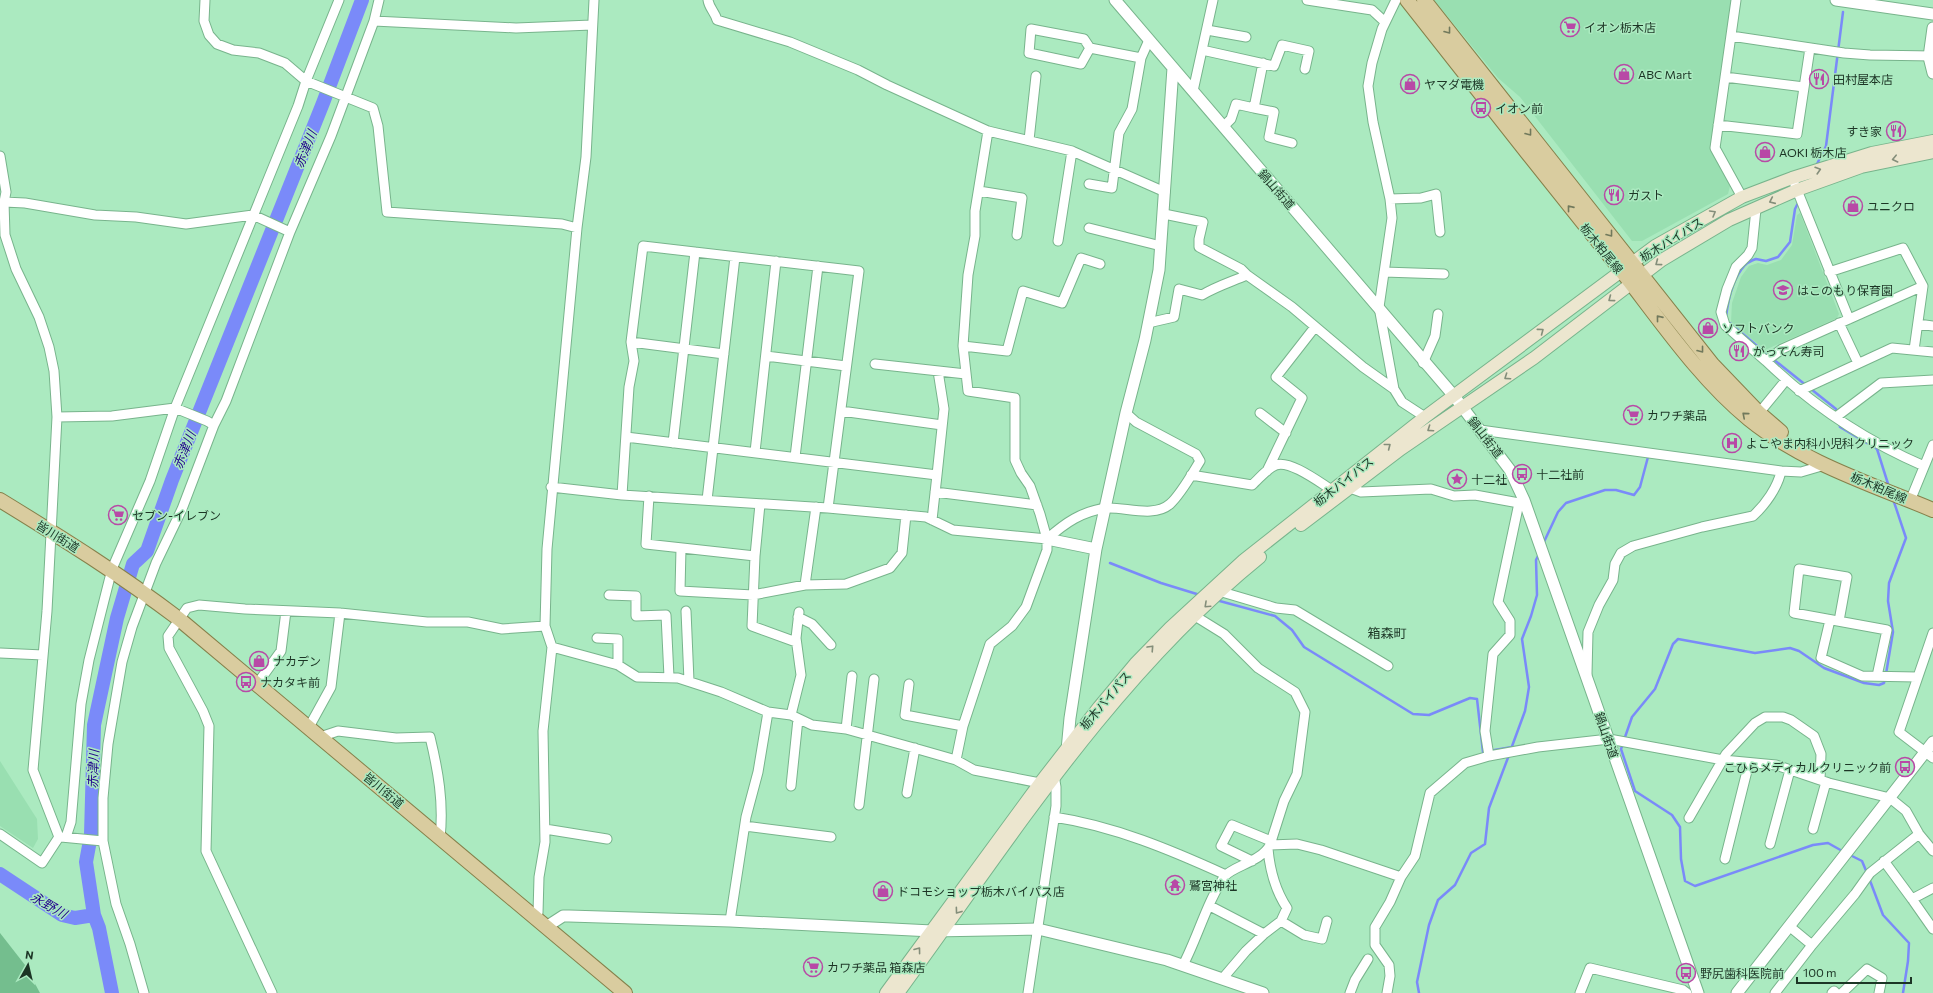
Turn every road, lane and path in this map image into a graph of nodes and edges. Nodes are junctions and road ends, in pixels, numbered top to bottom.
1 (205, 0) edge
2 (339, 0) edge
3 (380, 0) edge
4 (594, 0) edge
5 (708, 0) edge
6 (1115, 0) edge
7 (1213, 0) edge
8 (1307, 0) edge
9 (1396, 0) edge
10 (1407, 0) edge
11 (1424, 0) edge
12 (1736, 0) edge
13 (1836, 0) edge
14 (1933, 14) edge
15 (374, 21) junction
16 (1385, 22) junction
17 (592, 25) junction
18 (1933, 28) edge
19 (1207, 30) junction
20 (1731, 36) junction
21 (1246, 37) dead end
22 (1149, 40) junction
23 (1090, 48) junction
24 (1810, 48) junction
25 (1202, 50) junction
26 (1931, 57) edge
27 (1141, 58) junction
28 (1263, 63) junction
29 (1173, 68) junction
30 (1305, 69) dead end
31 (1933, 73) edge
32 (1036, 76) dead end
33 (1725, 77) junction
34 (306, 81) junction
35 (1804, 87) junction
36 (1193, 91) junction
37 (344, 97) junction
38 (1254, 108) junction
39 (1718, 124) junction
40 (1223, 126) junction
41 (988, 131) junction
42 (1029, 140) junction
43 (1933, 141) edge
44 (1292, 144) dead end
45 (1072, 151) junction
46 (1933, 152) edge
47 (0, 156) edge
48 (1113, 168) junction
49 (1792, 178) junction
50 (1089, 184) dead end
51 (1797, 190) junction
52 (979, 191) junction
53 (3, 192) edge
54 (1165, 192) junction
55 (1742, 197) junction
56 (1390, 199) junction
57 (4, 202) junction
58 (1756, 209) junction
59 (1164, 214) junction
60 (257, 217) junction
61 (577, 228) junction
62 (1089, 228) dead end
63 (290, 232) junction
64 (1440, 232) dead end
65 (1017, 235) dead end
66 (1058, 242) dead end
67 (1160, 246) junction
68 (695, 252) junction
69 (735, 257) junction
70 (776, 261) junction
71 (1100, 264) dead end
72 (818, 266) junction
73 (1627, 267) junction
74 (1384, 272) junction
75 (1829, 272) junction
76 (1444, 274) dead end
77 (1247, 275) junction
78 (1637, 280) junction
79 (1923, 286) junction
80 (1379, 307) junction
81 (1438, 314) dead end
82 (1849, 319) junction
83 (1148, 323) junction
84 (1839, 323) junction
85 (1918, 324) junction
86 (1933, 326) edge
87 (1315, 327) junction
88 (631, 342) junction
89 (962, 346) junction
90 (684, 349) junction
91 (1914, 350) junction
92 (1933, 352) edge
93 (724, 354) junction
94 (766, 356) junction
95 (807, 361) junction
96 (1766, 361) junction
97 (1423, 363) junction
98 (1858, 363) junction
99 (875, 364) dead end
100 (846, 366) junction
101 (938, 371) junction
102 (966, 374) junction
103 (1786, 380) junction
104 (1933, 380) edge
105 (1394, 389) junction
106 (1799, 390) junction
107 (1454, 396) junction
108 (1462, 407) junction
109 (177, 409) junction
110 (841, 411) junction
111 (1126, 412) junction
112 (1260, 413) dead end
113 (1758, 413) junction
114 (58, 417) junction
115 (1425, 417) junction
116 (1836, 417) junction
117 (210, 423) junction
118 (942, 425) junction
119 (1480, 430) junction
120 (1286, 433) junction
121 (626, 437) junction
122 (673, 442) junction
123 (1933, 445) edge
124 (714, 448) junction
125 (755, 452) junction
126 (795, 457) junction
127 (834, 461) junction
128 (1825, 465) junction
129 (1924, 466) junction
130 (1268, 471) junction
131 (1781, 471) junction
132 (937, 475) junction
133 (1191, 475) junction
134 (551, 487) junction
135 (1350, 488) junction
136 (1332, 490) junction
137 (935, 492) junction
138 (622, 495) junction
139 (649, 496) junction
140 (0, 500) edge
141 (707, 500) junction
142 (1910, 500) junction
143 (1521, 501) junction
144 (760, 504) junction
145 (1037, 505) junction
146 (816, 507) junction
147 (828, 508) junction
148 (1106, 508) junction
149 (1933, 510) edge
150 (906, 515) junction
151 (932, 520) junction
152 (50, 530) junction
153 (1047, 539) junction
154 (681, 548) junction
155 (1096, 549) junction
156 (755, 556) junction
157 (114, 571) junction
158 (805, 585) junction
159 (143, 592) junction
160 (1222, 592) junction
161 (609, 595) dead end
162 (753, 595) junction
163 (286, 611) junction
164 (686, 611) dead end
165 (340, 613) junction
166 (1195, 616) junction
167 (179, 619) junction
168 (1830, 620) junction
169 (1840, 621) junction
170 (545, 626) junction
171 (1933, 633) edge
172 (597, 638) dead end
173 (796, 642) junction
174 (831, 644) dead end
175 (552, 647) junction
176 (0, 653) edge
177 (43, 655) junction
178 (618, 666) junction
179 (1388, 666) dead end
180 (852, 676) dead end
181 (1587, 676) junction
182 (1877, 676) junction
183 (669, 677) junction
184 (1917, 677) junction
185 (874, 679) dead end
186 (689, 681) junction
187 (257, 684) junction
188 (909, 684) dead end
189 (768, 712) junction
190 (795, 717) junction
191 (963, 726) junction
192 (309, 727) junction
193 (846, 729) junction
194 (867, 736) junction
195 (320, 737) junction
196 (1609, 739) junction
197 (1933, 742) edge
198 (1068, 745) junction
199 (915, 748) junction
200 (1929, 755) edge
201 (1489, 756) junction
202 (956, 760) junction
203 (1723, 760) junction
204 (1749, 762) junction
205 (1065, 763) junction
206 (1790, 770) junction
207 (1053, 772) junction
208 (1823, 781) junction
209 (1040, 783) junction
210 (791, 786) dead end
211 (907, 793) dead end
212 (1890, 798) junction
213 (859, 805) dead end
214 (1054, 817) junction
215 (1690, 818) dead end
216 (744, 826) junction
217 (545, 830) junction
218 (1813, 830) dead end
219 (0, 834) edge
220 (1919, 834) junction
221 (66, 837) junction
222 (831, 837) dead end
223 (440, 838) junction
224 (607, 838) dead end
225 (102, 840) junction
226 (1770, 844) dead end
227 (1270, 845) junction
228 (1933, 851) edge
229 (1725, 859) dead end
230 (1252, 861) junction
231 (1884, 861) junction
232 (1226, 875) junction
233 (1401, 877) junction
234 (1933, 888) edge
235 (1912, 899) junction
236 (1210, 906) junction
237 (534, 916) junction
238 (730, 921) junction
239 (1281, 921) junction
240 (1327, 921) dead end
241 (1789, 926) junction
242 (546, 927) junction
243 (1038, 929) junction
244 (1933, 929) edge
245 (938, 931) junction
246 (1264, 934) junction
247 (1812, 945) junction
248 (1368, 959) dead end
249 (1183, 965) junction
250 (1223, 978) junction
251 (144, 993) edge
252 (272, 993) edge
253 (624, 993) edge
254 (886, 993) edge
255 (898, 993) edge
256 (1028, 993) edge
257 (1263, 993) edge
258 (1350, 993) edge
259 (1386, 993) edge
260 (1580, 993) edge
261 (1687, 993) edge
262 (1698, 993) edge
263 (1737, 993) edge
264 (1775, 993) edge
265 (1832, 993) edge
266 (1836, 993) edge
267 (1842, 993) edge
268 (1879, 993) edge

1 - 34 street
2 - 34 street
3 - 15 street
4 - 17 street
5 - 41 street
6 - 22 street, 鍋山街道
7 - 19 street
8 - 16 street
9 - 16 street
73 -> 10 main road, 栃木粕尾線
11 -> 73 main road, 栃木粕尾線
12 - 20 street
13 - 14 street
15 - 17 street
15 - 37 street
16 - 56 street
17 - 61 street
18 - 26 street
19 - 21 street
19 - 25 street
20 - 24 street
20 - 33 street
22 - 27 street
22 - 29 street, 鍋山街道
23 - 23 street
23 - 27 street
24 - 26 street
24 - 35 street
25 - 28 street
25 - 36 street
26 - 31 street
27 - 48 street
28 - 30 street
28 - 38 street
29 - 36 street, 鍋山街道
29 - 54 street
32 - 42 street
33 - 35 street
33 - 39 street
34 - 37 street
34 - 60 street
35 - 39 street
36 - 40 street, 鍋山街道
37 - 61 street
37 - 63 street
38 - 40 street
38 - 44 street
39 - 55 street
40 - 80 street, 鍋山街道
41 - 42 street
41 - 52 street
42 - 45 street
49 -> 43 main road, 栃木バイパス
45 - 48 street
45 - 66 street
46 -> 51 main road, 栃木バイパス
47 - 53 street
48 - 50 street
48 - 54 street
49 - 51 street
49 - 55 main road, 栃木バイパス
51 -> 58 main road, 栃木バイパス
51 - 75 street
52 - 65 street
52 - 89 street
53 - 57 street
54 - 59 street
73 -> 55 main road, 栃木バイパス
56 - 64 street
56 - 74 street
57 - 60 street
57 - 114 street
58 -> 78 main road, 栃木バイパス
58 - 96 street
59 - 67 street
59 - 77 street
60 - 63 street
60 - 109 street
61 - 134 street
62 - 67 street
63 - 117 street
67 - 83 street
68 - 69 street
68 - 88 street
68 - 90 street
69 - 70 street
69 - 93 street
70 - 72 street
70 - 94 street
71 - 89 street
72 - 95 street
72 - 100 street
73 - 78 main road, 栃木粕尾線
107 -> 73 main road, 栃木バイパス
74 - 76 street
74 - 80 street
75 - 79 street
75 - 82 street
77 - 83 street
77 - 87 street
78 -> 108 main road, 栃木バイパス
78 -> 113 main road, 栃木粕尾線
128 -> 78 main road, 栃木粕尾線
79 - 82 street
79 - 85 street
80 - 97 street, 鍋山街道
80 - 105 street
81 - 97 street
82 - 84 street
83 - 111 street
84 - 96 street
84 - 98 street
85 - 86 street
85 - 91 street
87 - 105 street
87 - 120 street
88 - 90 street
88 - 121 street
89 - 102 street
90 - 93 street
90 - 122 street
91 - 92 street
91 - 98 street
93 - 124 street
94 - 95 street
94 - 125 street
95 - 100 street
95 - 126 street
96 - 103 street
97 - 107 street, 鍋山街道
98 - 106 street
99 - 101 street
100 - 110 street
101 - 102 street
101 - 118 street
102 - 145 street
103 - 106 street
103 - 113 street
104 - 116 street
105 - 115 street
106 - 116 street
107 - 108 street, 鍋山街道
107 - 115 main road, 栃木バイパス
108 - 119 street, 鍋山街道
108 -> 135 main road, 栃木バイパス
109 - 114 street
109 - 117 street
109 - 157 street
110 - 118 street
110 - 127 street
111 - 133 street
111 - 148 street
112 - 120 street
113 - 128 main road, 栃木粕尾線
114 - 152 street
136 -> 115 main road, 栃木バイパス
116 - 129 street
117 - 159 street
118 - 132 street
119 - 131 street
119 - 143 street, 鍋山街道
120 - 130 street
121 - 122 street
121 - 138 street
122 - 124 street
123 - 129 street
124 - 125 street
124 - 141 street
125 - 126 street
126 - 127 street
127 - 132 street
127 - 147 street
128 - 131 street
128 - 142 main road, 栃木粕尾線
129 - 142 street
130 - 133 street
130 - 136 street
131 - 181 street
132 - 137 street
133 - 148 street
134 - 138 street
134 - 170 street
135 - 143 street
135 - 160 main road, 栃木バイパス
198 -> 136 main road, 栃木バイパス
137 - 145 street
137 - 151 street
138 - 139 street
139 - 141 street
139 - 154 street
140 - 152 main road, 皆川街道
141 - 144 street
142 - 149 main road, 栃木粕尾線
143 - 181 street, 鍋山街道
143 - 201 street
144 - 146 street
144 - 156 street
145 - 153 street
146 - 147 street
146 - 158 street
147 - 150 street
148 - 153 street
148 - 155 street
150 - 151 street
150 - 158 street
151 - 153 street
152 - 157 main road, 皆川街道
152 - 177 street
153 - 155 street
153 - 191 street
154 - 156 street
154 - 162 street
155 - 198 street
156 - 162 street
157 - 159 main road, 皆川街道
157 - 221 street
158 - 162 street
159 - 167 main road, 皆川街道
159 - 225 street
160 -> 166 main road, 栃木バイパス
160 - 179 street
161 - 183 street
162 - 173 street
163 - 165 street
163 - 167 street
163 - 187 street
164 - 186 street
165 - 170 street
165 - 192 street
166 - 205 main road, 栃木バイパス
166 - 227 street
167 - 187 main road, 皆川街道
167 - 252 street
168 - 169 street
168 - 169 street
168 - 182 street
169 - 182 street
170 - 175 street
171 - 184 street
172 - 178 street
173 - 174 street
173 - 190 street
175 - 178 street
175 - 217 street
176 - 177 street
177 - 221 street
178 - 183 street
180 - 193 street
181 - 196 street, 鍋山街道
182 - 184 street
183 - 186 street
184 - 200 street
185 - 194 street
186 - 189 street
187 - 192 main road, 皆川街道
188 - 191 street
189 - 190 street
189 - 216 street
190 - 193 street
190 - 210 street
191 - 202 street
192 - 195 main road, 皆川街道
193 - 194 street
194 - 199 street
194 - 213 street
195 - 223 main road, 皆川街道
195 - 223 street
196 - 201 street
196 - 203 street
196 - 262 street, 鍋山街道
197 - 200 street
198 - 205 street
198 - 207 main road, 栃木バイパス
199 - 202 street
199 - 211 street
200 - 212 street
201 - 233 street
202 - 209 street
203 - 204 street
203 - 208 street
203 - 215 street
204 - 206 street
204 - 229 street
205 - 207 main road, 栃木バイパス
206 - 208 street
206 - 226 street
207 - 209 main road, 栃木バイパス
207 - 214 street
207 -> 245 main road, 栃木バイパス
208 - 212 street
208 - 218 street
209 - 245 main road, 栃木バイパス
212 - 220 street
212 - 241 street
214 - 232 street
214 - 243 street
216 - 222 street
216 - 238 street
217 - 224 street
217 - 237 street
219 - 221 street
220 - 228 street
220 - 231 street
221 - 225 street
223 - 237 main road, 皆川街道
225 - 251 street
227 - 230 street
227 - 230 street
227 - 233 street
227 - 239 street
230 - 232 street
231 - 235 street
231 - 247 street
232 - 236 street
233 - 259 street
234 - 235 street
235 - 244 street
236 - 246 street
236 - 249 street
237 - 242 main road, 皆川街道
238 - 242 street
238 - 245 street
239 - 240 street
239 - 246 street
241 - 247 street
241 - 263 street
242 - 253 main road, 皆川街道
243 - 245 street
243 - 249 street
243 - 256 street
254 -> 245 main road, 栃木バイパス
245 - 255 main road, 栃木バイパス
246 - 250 street
247 - 264 street
248 - 258 street
249 - 250 street
250 - 257 street
260 - 261 street
265 - 266 street
267 - 268 street

